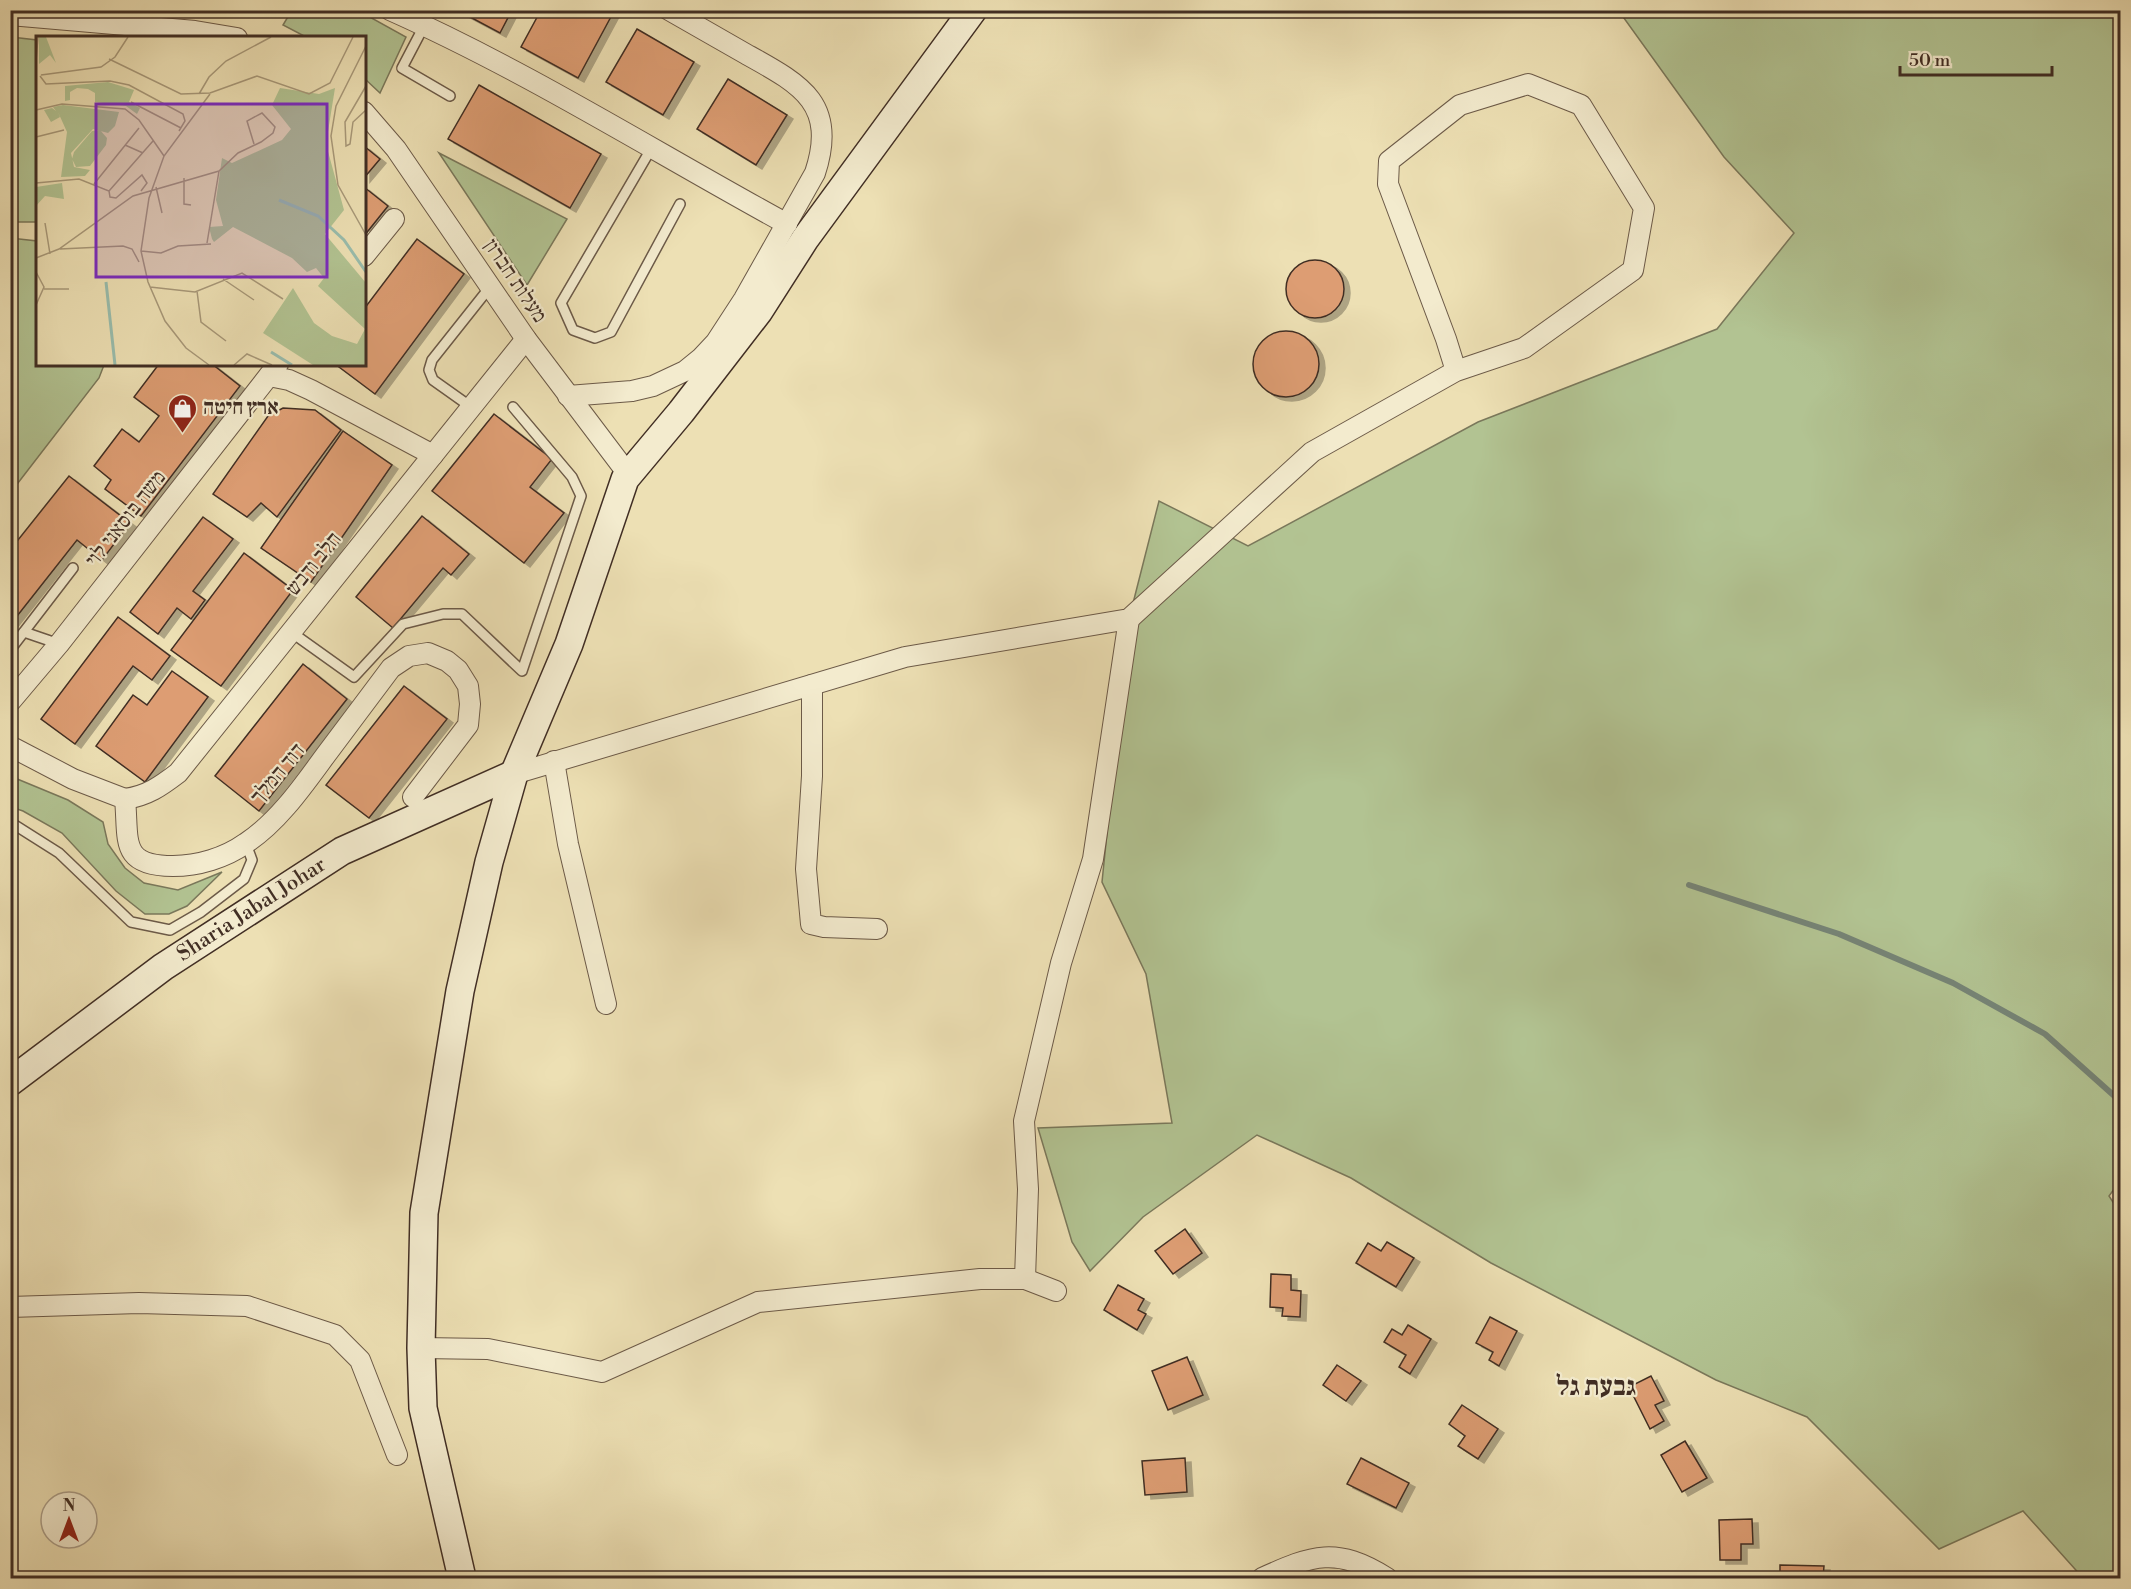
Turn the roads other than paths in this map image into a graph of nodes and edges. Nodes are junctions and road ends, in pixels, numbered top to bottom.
1 (390, 10) edge
2 (669, 10) edge
3 (973, 10) edge
4 (10, 15) edge
5 (424, 26) junction
6 (223, 36) edge
7 (450, 96) dead end
8 (366, 114) edge
9 (651, 148) junction
10 (680, 204) dead end
11 (394, 219) dead end
12 (787, 224) junction
13 (366, 254) edge
14 (490, 287) junction
15 (526, 339) junction
16 (274, 370) edge
17 (1456, 371) junction
18 (568, 396) junction
19 (513, 406) dead end
20 (471, 407) junction
21 (433, 455) junction
22 (628, 474) junction
23 (73, 568) dead end
24 (1130, 619) junction
25 (24, 632) junction
26 (291, 632) junction
27 (59, 644) junction
28 (10, 650) edge
29 (812, 685) junction
30 (10, 702) edge
31 (10, 746) edge
32 (554, 761) junction
33 (514, 774) junction
34 (413, 797) dead end
35 (125, 799) junction
36 (10, 822) edge
37 (246, 843) junction
38 (877, 929) dead end
39 (606, 1004) dead end
40 (10, 1082) edge
41 (1025, 1279) junction
42 (1056, 1291) dead end
43 (10, 1307) edge
44 (421, 1348) junction
45 (397, 1455) dead end
46 (462, 1578) edge
47 (1262, 1578) edge
48 (1387, 1578) edge

1 - 5 street
2 - 12 street
3 - 22 street
4 - 6 street
5 - 7 lane
5 - 9 street
8 - 14 street, מעלות חברון
9 - 10 lane
9 - 12 street
11 - 13 street
12 - 18 street
14 - 15 street, מעלות חברון
14 - 20 lane
15 - 18 street, מעלות חברון
15 - 20 street, חלב ודבש
16 - 21 street
16 - 27 street, משה בוסאני לוי
17 - 17 street
17 - 24 street
18 - 22 street, מעלות חברון
19 - 26 lane
20 - 21 street, חלב ודבש
21 - 26 street, חלב ודבש
22 - 33 street
23 - 25 lane
24 - 29 street
24 - 41 street
25 - 27 lane
25 - 28 lane
26 - 35 street, חלב ודבש
27 - 30 street, משה בוסאני לוי
29 - 32 street
29 - 38 street
31 - 35 street
32 - 33 street
32 - 39 street
33 - 40 street, Sharia Jabal Johar
33 - 44 street
34 - 37 street, דוד המלך
35 - 37 street, דוד המלך
36 - 37 lane
41 - 42 street
41 - 44 street
43 - 45 street
44 - 46 street
47 - 48 street

